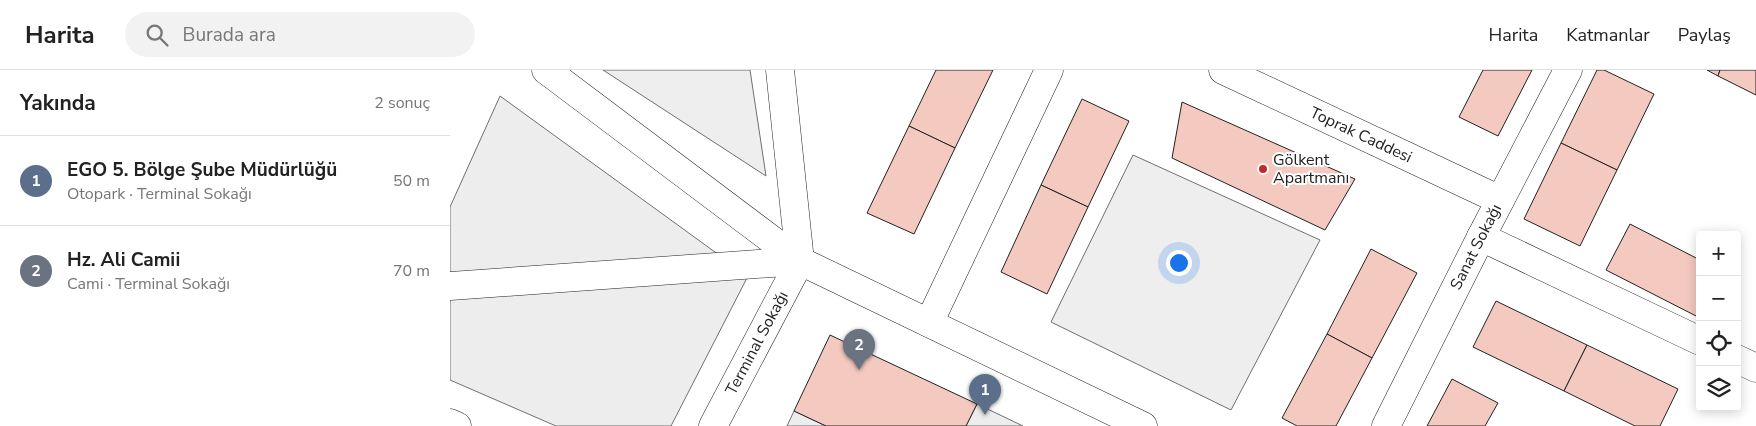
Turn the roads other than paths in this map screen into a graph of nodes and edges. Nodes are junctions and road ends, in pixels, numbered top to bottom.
1 (546, 70) edge
2 (780, 70) edge
3 (1049, 70) edge
4 (1223, 70) edge
5 (1568, 70) edge
6 (1500, 200) junction
7 (1481, 237) junction
8 (800, 261) junction
9 (450, 286) edge
10 (929, 323) junction
11 (1696, 340) edge
12 (1741, 361) edge
13 (1756, 368) edge
14 (450, 422) edge
15 (458, 426) edge
16 (714, 426) edge
17 (1143, 426) edge
18 (1386, 426) edge

1 - 8 street
2 - 8 street
3 - 10 street
4 - 6 street, Toprak Caddesi
5 - 6 street, Sanat Sokağı
6 - 7 street, Sanat Sokağı
7 - 11 street
7 - 18 street, Sanat Sokağı
8 - 9 street
8 - 10 street
8 - 16 street, Terminal Sokağı
10 - 17 street
12 - 13 street
14 - 15 street

